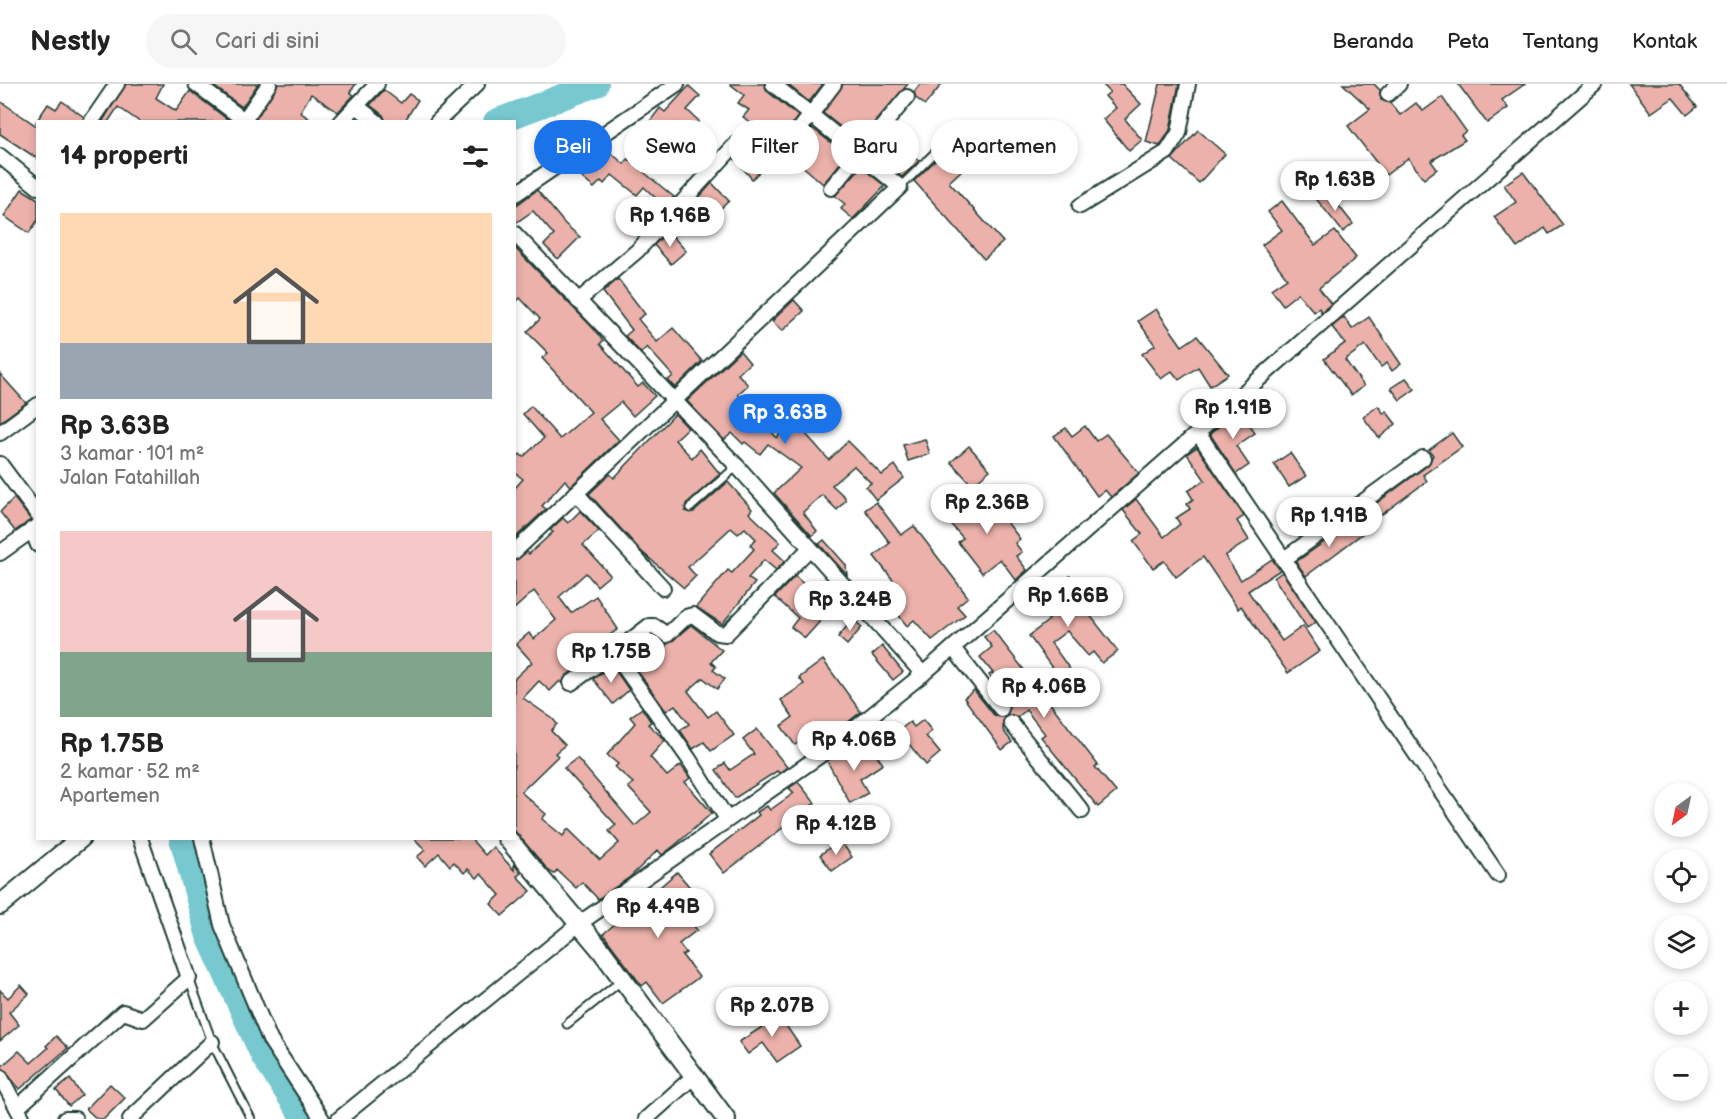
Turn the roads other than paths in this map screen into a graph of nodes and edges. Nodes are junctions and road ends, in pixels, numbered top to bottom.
1 (117, 84) edge
2 (196, 84) edge
3 (268, 84) edge
4 (377, 84) edge
5 (477, 84) edge
6 (677, 84) edge
7 (773, 84) edge
8 (834, 84) edge
9 (1188, 84) edge
10 (1399, 84) edge
11 (1595, 84) edge
12 (1388, 94) dead end
13 (907, 97) dead end
14 (358, 106) junction
15 (810, 113) junction
16 (92, 120) edge
17 (242, 120) edge
18 (244, 120) edge
19 (343, 120) edge
20 (375, 120) edge
21 (439, 120) edge
22 (805, 120) edge
23 (888, 120) edge
24 (831, 129) edge
25 (729, 151) edge
26 (931, 157) edge
27 (2, 164) edge
28 (843, 174) edge
29 (885, 174) edge
30 (36, 186) edge
31 (900, 187) junction
32 (831, 188) dead end
33 (516, 194) edge
34 (1080, 206) dead end
35 (516, 235) edge
36 (578, 301) junction
37 (672, 402) junction
38 (36, 406) edge
39 (0, 433) edge
40 (1198, 433) junction
41 (1423, 458) dead end
42 (0, 464) edge
43 (737, 466) junction
44 (576, 493) junction
45 (690, 508) dead end
46 (36, 512) edge
47 (35, 528) edge
48 (517, 544) edge
49 (810, 548) junction
50 (0, 554) edge
51 (1283, 560) junction
52 (663, 588) dead end
53 (953, 648) junction
54 (614, 653) junction
55 (923, 674) junction
56 (571, 683) dead end
57 (1001, 709) dead end
58 (1011, 723) dead end
59 (1082, 811) dead end
60 (727, 819) junction
61 (79, 840) edge
62 (141, 840) edge
63 (202, 840) edge
64 (509, 840) edge
65 (1498, 875) dead end
66 (0, 905) edge
67 (580, 923) junction
68 (189, 978) junction
69 (623, 979) junction
70 (567, 1024) dead end
71 (212, 1042) junction
72 (0, 1076) edge
73 (694, 1076) junction
74 (20, 1113) edge
75 (65, 1119) edge
76 (75, 1119) edge
77 (130, 1119) edge
78 (251, 1119) edge
79 (322, 1119) edge
80 (339, 1119) edge
81 (646, 1119) edge
82 (726, 1119) edge

1 - 16 street
2 - 17 street
3 - 18 street
4 - 14 street
5 - 21 street
6 - 33 street
7 - 15 street
8 - 15 street
9 - 34 street
10 - 12 street
11 - 40 street
13 - 23 street
14 - 19 street
14 - 20 street
15 - 22 street
15 - 24 street
25 - 36 street
26 - 31 lane
27 - 30 street
28 - 32 street
29 - 31 street
31 - 37 street
35 - 36 street
36 - 37 street
37 - 43 street
37 - 44 street
38 - 39 street
40 - 51 street
40 - 53 street
41 - 51 street
42 - 46 street
43 - 45 lane
43 - 49 street
44 - 48 street
44 - 52 street
47 - 50 street
49 - 54 street
49 - 55 street
51 - 65 street
53 - 55 street
53 - 57 street
54 - 56 street
54 - 60 street
55 - 60 street
58 - 59 street
60 - 67 street
61 - 66 street
62 - 68 street
63 - 79 street
64 - 67 street
67 - 69 street
67 - 80 street
68 - 71 lane
68 - 74 street
69 - 70 lane
69 - 73 street
71 - 77 street
71 - 78 lane
72 - 74 street
73 - 81 street
73 - 82 street
75 - 76 street

